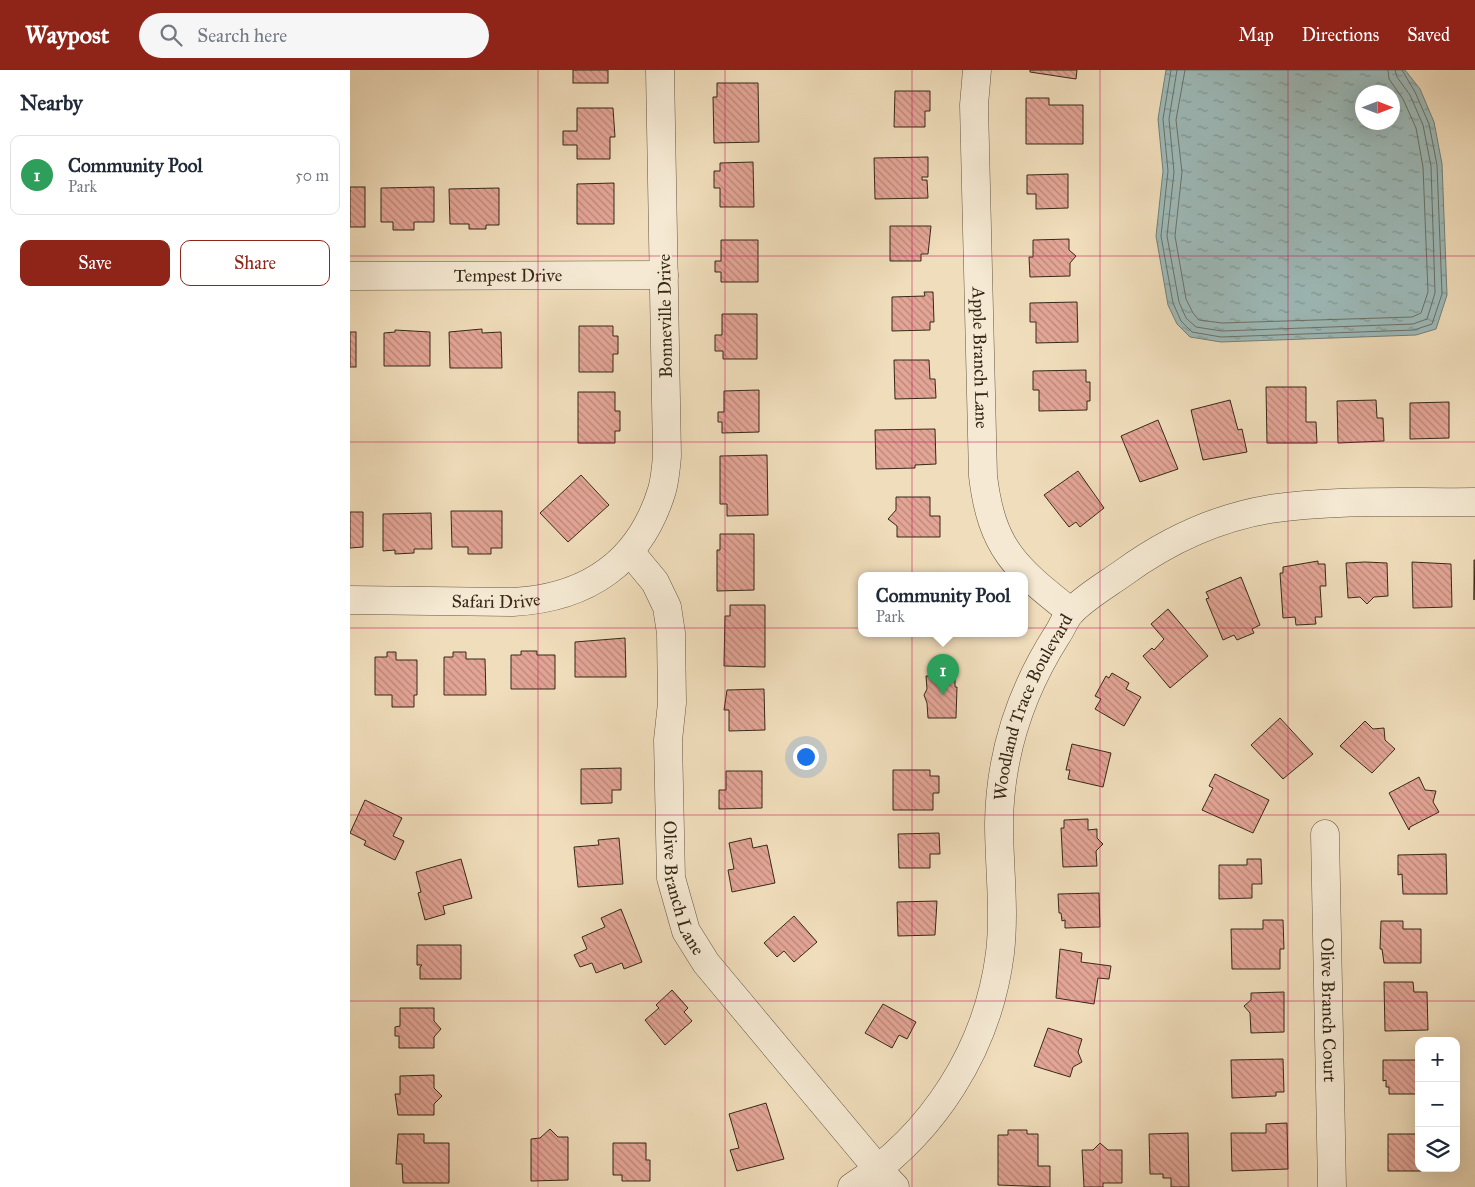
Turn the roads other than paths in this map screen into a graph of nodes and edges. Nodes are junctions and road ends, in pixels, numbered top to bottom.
1 (660, 70) edge
2 (977, 70) edge
3 (350, 276) edge
4 (664, 276) junction
5 (1475, 502) edge
6 (630, 553) junction
7 (1023, 572) edge
8 (1028, 577) edge
9 (350, 600) edge
10 (1071, 612) junction
11 (1324, 834) dead end
12 (887, 1178) edge
13 (852, 1187) edge
14 (1332, 1187) edge

1 - 4 street, Bonneville Drive
2 - 7 street, Apple Branch Lane
3 - 4 street, Tempest Drive
4 - 6 street, Bonneville Drive
5 - 10 street, Woodland Trace Boulevard
6 - 9 street, Safari Drive
6 - 12 street, Olive Branch Lane
8 - 10 street, Apple Branch Lane
10 - 12 street, Woodland Trace Boulevard
11 - 14 street, Olive Branch Court
12 - 13 street, Woodland Trace Boulevard

